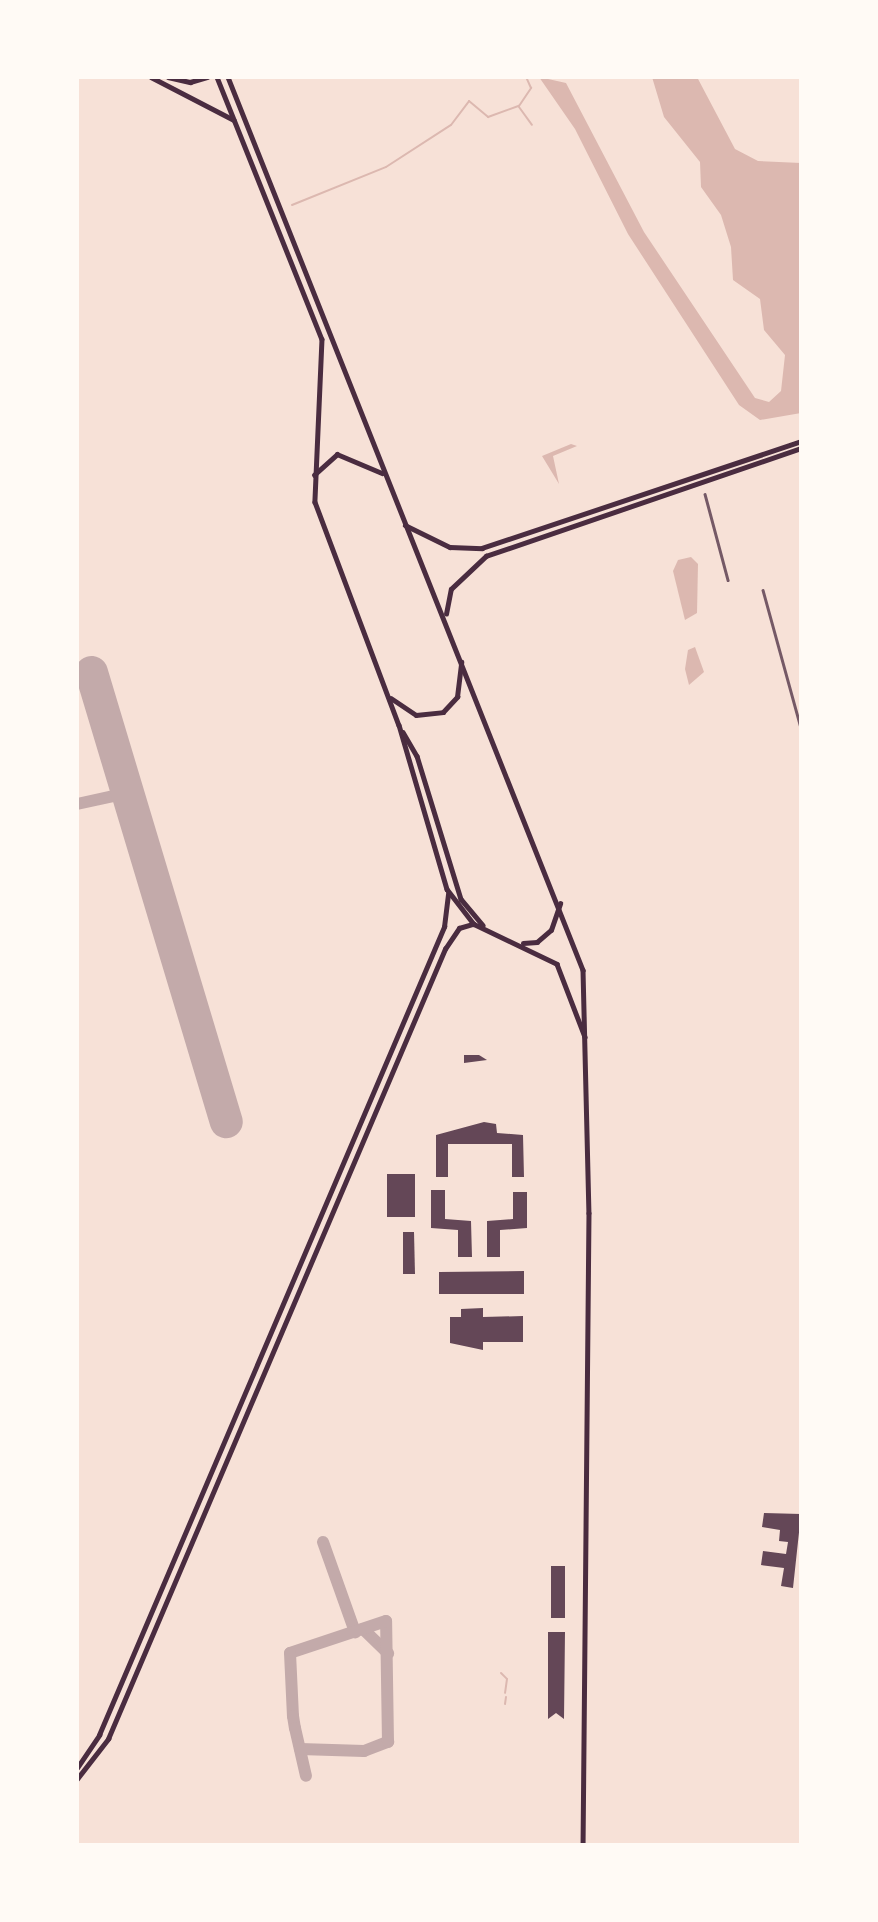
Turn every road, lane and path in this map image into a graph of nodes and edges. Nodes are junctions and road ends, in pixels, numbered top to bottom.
1 (151, 77) edge
2 (168, 77) edge
3 (207, 77) edge
4 (217, 77) edge
5 (228, 77) edge
6 (234, 120) junction
7 (801, 441) edge
8 (801, 448) edge
9 (383, 473) junction
10 (313, 475) junction
11 (705, 494) dead end
12 (404, 523) junction
13 (729, 580) dead end
14 (763, 590) dead end
15 (446, 619) junction
16 (461, 654) junction
17 (384, 688) junction
18 (399, 725) junction
19 (801, 728) edge
20 (447, 889) junction
21 (560, 899) junction
22 (474, 924) junction
23 (486, 928) junction
24 (519, 943) junction
25 (419, 983) junction
26 (428, 987) junction
27 (587, 1045) junction
28 (388, 1056) junction
29 (397, 1059) junction
30 (356, 1133) junction
31 (364, 1136) junction
32 (265, 1346) junction
33 (273, 1350) junction
34 (195, 1510) junction
35 (204, 1513) junction
36 (128, 1667) junction
37 (137, 1671) junction
38 (77, 1768) edge
39 (77, 1779) edge
40 (583, 1845) edge

1 - 6 main road
2 - 3 main road
4 - 6 main road
5 - 9 main road
6 - 10 main road
7 - 12 main road
8 - 15 main road
9 - 10 main road
9 - 12 main road
10 - 17 main road
11 - 13 street
12 - 15 main road
14 - 19 street
15 - 16 main road
16 - 17 main road
16 - 21 main road
17 - 18 main road
18 - 20 main road
18 - 23 main road
20 - 22 main road
20 - 25 main road
21 - 24 main road
21 - 27 main road
22 - 23 main road
22 - 26 main road
23 - 24 main road
24 - 27 main road
25 - 26 main road
25 - 28 main road
26 - 29 main road
27 - 40 main road
28 - 29 main road
28 - 30 main road
29 - 31 main road
30 - 31 main road
30 - 32 main road
31 - 33 main road
32 - 33 main road
32 - 34 main road
33 - 35 main road
34 - 35 main road
34 - 36 main road
35 - 37 main road
36 - 37 main road
36 - 38 main road
37 - 39 main road

